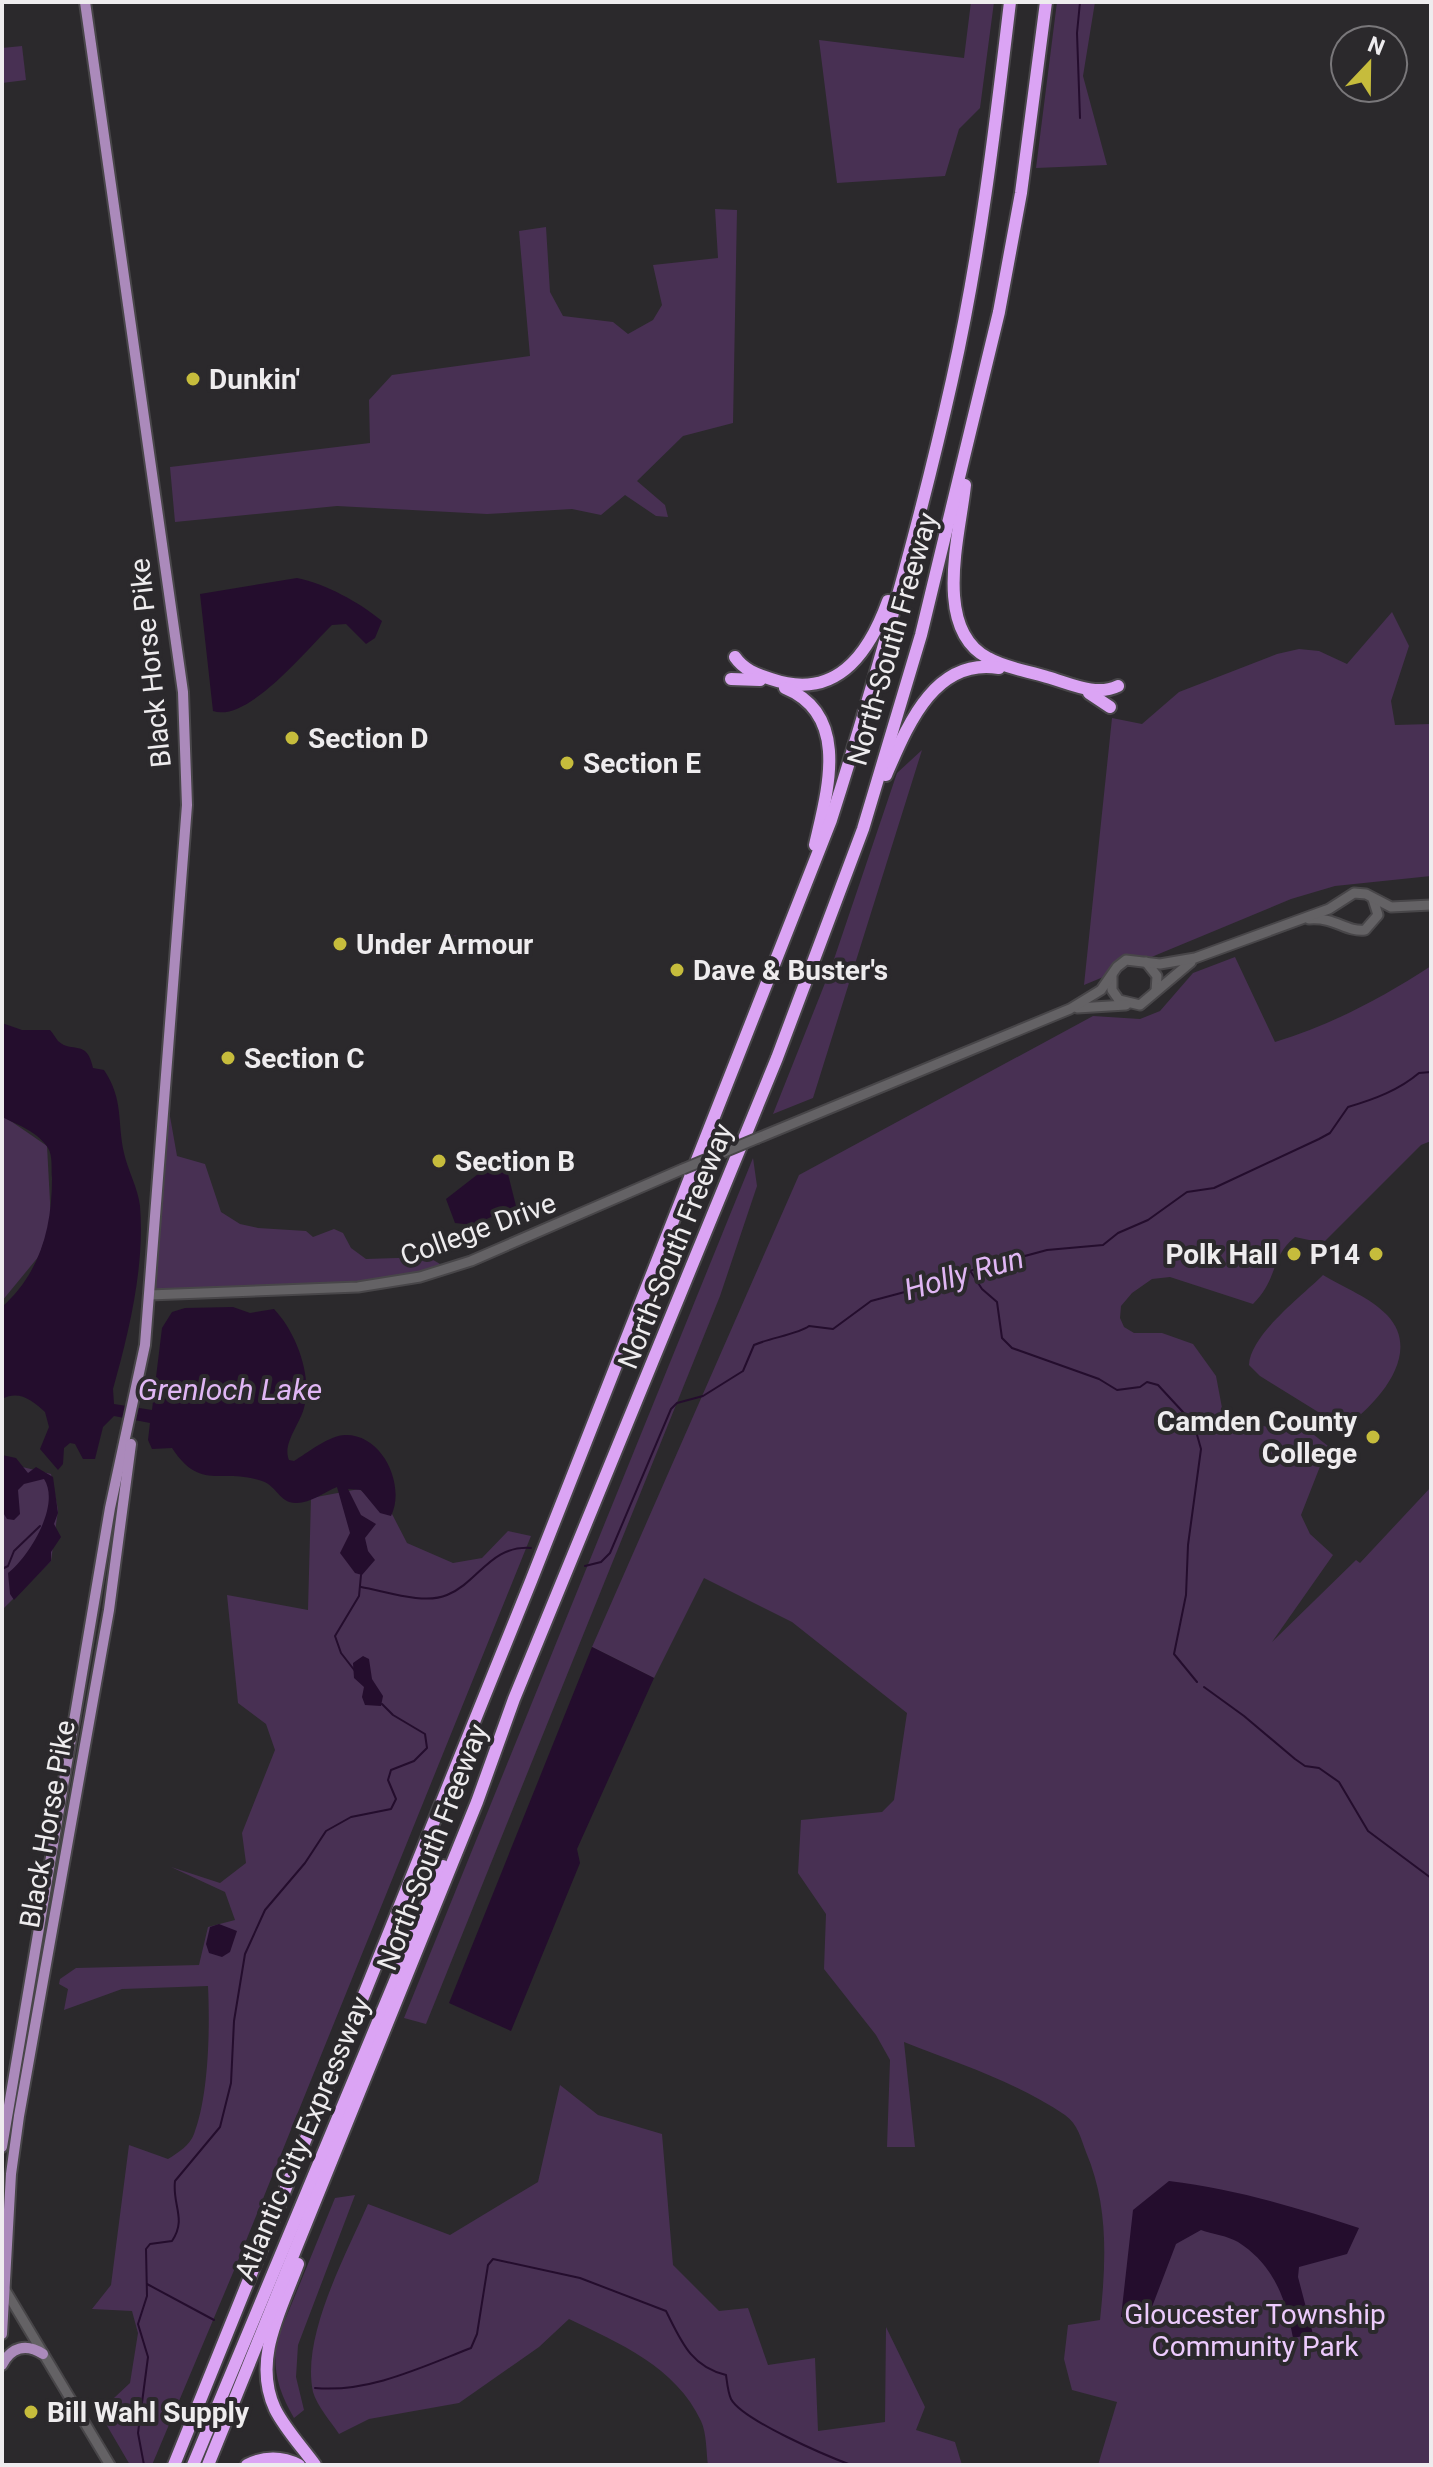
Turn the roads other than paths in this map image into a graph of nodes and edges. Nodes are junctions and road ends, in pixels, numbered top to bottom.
1 (85, 2) edge
2 (1010, 2) edge
3 (1046, 2) edge
4 (969, 442) junction
5 (914, 530) junction
6 (735, 657) dead end
7 (731, 679) dead end
8 (1118, 686) dead end
9 (1110, 707) dead end
10 (863, 829) junction
11 (807, 881) junction
12 (1370, 896) junction
13 (1343, 900) junction
14 (1431, 906) edge
15 (1284, 923) junction
16 (1372, 925) junction
17 (1345, 926) junction
18 (1195, 958) junction
19 (1146, 962) junction
20 (1112, 976) junction
21 (1155, 994) junction
22 (1131, 1006) junction
23 (1070, 1009) junction
24 (149, 1295) junction
25 (126, 1455) junction
26 (110, 1508) junction
27 (124, 1509) junction
28 (514, 1699) junction
29 (342, 2137) junction
30 (2, 2147) edge
31 (4, 2288) edge
32 (2, 2334) edge
33 (43, 2354) junction
34 (2, 2365) edge
35 (110, 2465) edge
36 (174, 2465) edge
37 (193, 2465) edge
38 (208, 2465) edge
39 (247, 2465) edge
40 (299, 2465) edge
41 (315, 2465) edge

1 - 24 main road, Black Horse Pike
2 - 5 highway, North-South Freeway
3 - 4 highway, North-South Freeway
4 - 8 highway
4 - 10 highway, North-South Freeway
5 - 6 highway
5 - 11 highway, North-South Freeway
7 - 11 highway
9 - 10 highway
10 - 28 highway, North-South Freeway
11 - 36 highway, North-South Freeway
12 - 13 main road
12 - 14 main road
12 - 16 main road
13 - 15 main road
13 - 17 main road
14 - 16 main road
15 - 17 main road
15 - 18 main road
16 - 17 main road
18 - 19 main road
18 - 21 main road
19 - 20 main road
19 - 21 main road
20 - 22 main road
20 - 23 main road, College Drive
21 - 22 main road
22 - 23 main road, College Drive
23 - 24 main road, College Drive, bridge
24 - 25 main road, Black Horse Pike
25 - 26 main road, Black Horse Pike
25 - 27 main road, Black Horse Pike
26 - 27 main road
26 - 30 main road, Black Horse Pike
27 - 31 main road, Black Horse Pike
28 - 29 highway, North-South Freeway
28 - 37 highway, Atlantic City Expressway
29 - 38 highway, North-South Freeway
29 - 41 highway
31 - 32 main road, Black Horse Pike
31 - 33 main road
33 - 34 main road
33 - 35 main road
39 - 40 highway

